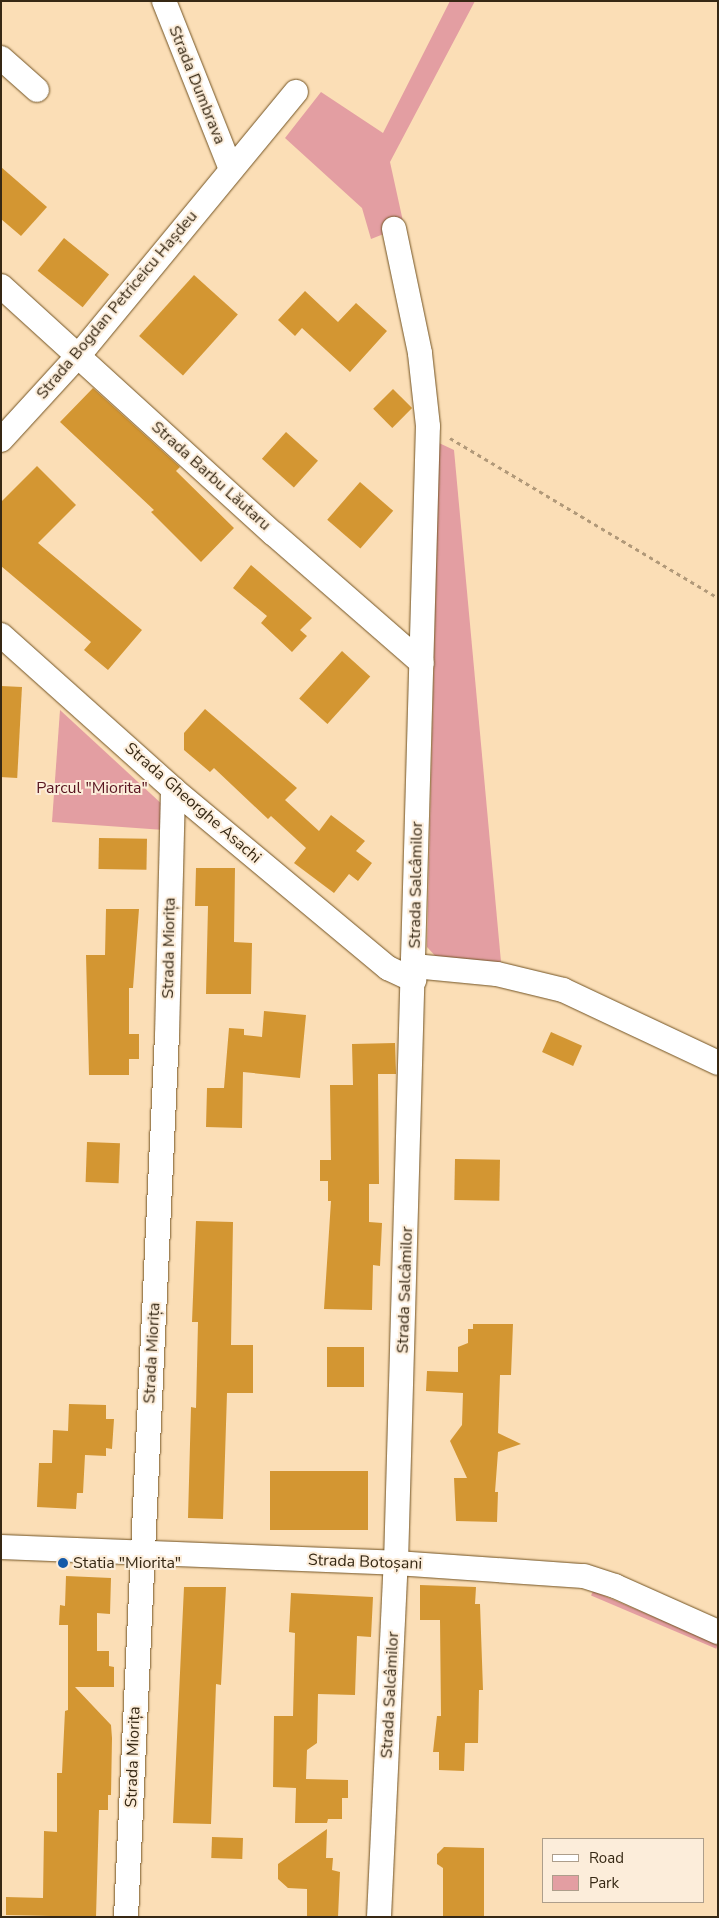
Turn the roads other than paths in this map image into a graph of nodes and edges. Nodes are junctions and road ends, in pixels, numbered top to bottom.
1 (164, 1) edge
2 (1, 58) edge
3 (37, 90) dead end
4 (296, 92) dead end
5 (231, 169) junction
6 (394, 229) dead end
7 (1, 286) edge
8 (79, 356) junction
9 (1, 440) edge
10 (1, 635) edge
11 (422, 663) junction
12 (173, 788) junction
13 (414, 973) junction
14 (718, 1063) edge
15 (1, 1547) edge
16 (142, 1554) junction
17 (396, 1563) junction
18 (718, 1632) edge
19 (126, 1917) edge
20 (379, 1917) edge

1 - 5 street, Strada Dumbrava
2 - 3 street
4 - 5 street, Strada Bogdan Petriceicu Hașdeu
5 - 8 street, Strada Bogdan Petriceicu Hașdeu
6 - 11 street, Strada Salcâmilor
7 - 8 street, Strada Barbu Lăutaru
8 - 9 street, Strada Bogdan Petriceicu Hașdeu
8 - 11 street, Strada Barbu Lăutaru
10 - 12 street, Strada Gheorghe Asachi
11 - 13 street, Strada Salcâmilor
12 - 13 street, Strada Gheorghe Asachi
12 - 16 street, Strada Miorița
13 - 14 street, Strada Gheorghe Asachi
13 - 17 street, Strada Salcâmilor
15 - 16 street, Strada Botoșani
16 - 17 street, Strada Botoșani
16 - 19 street, Strada Miorița
17 - 18 street, Strada Botoșani
17 - 20 street, Strada Salcâmilor

